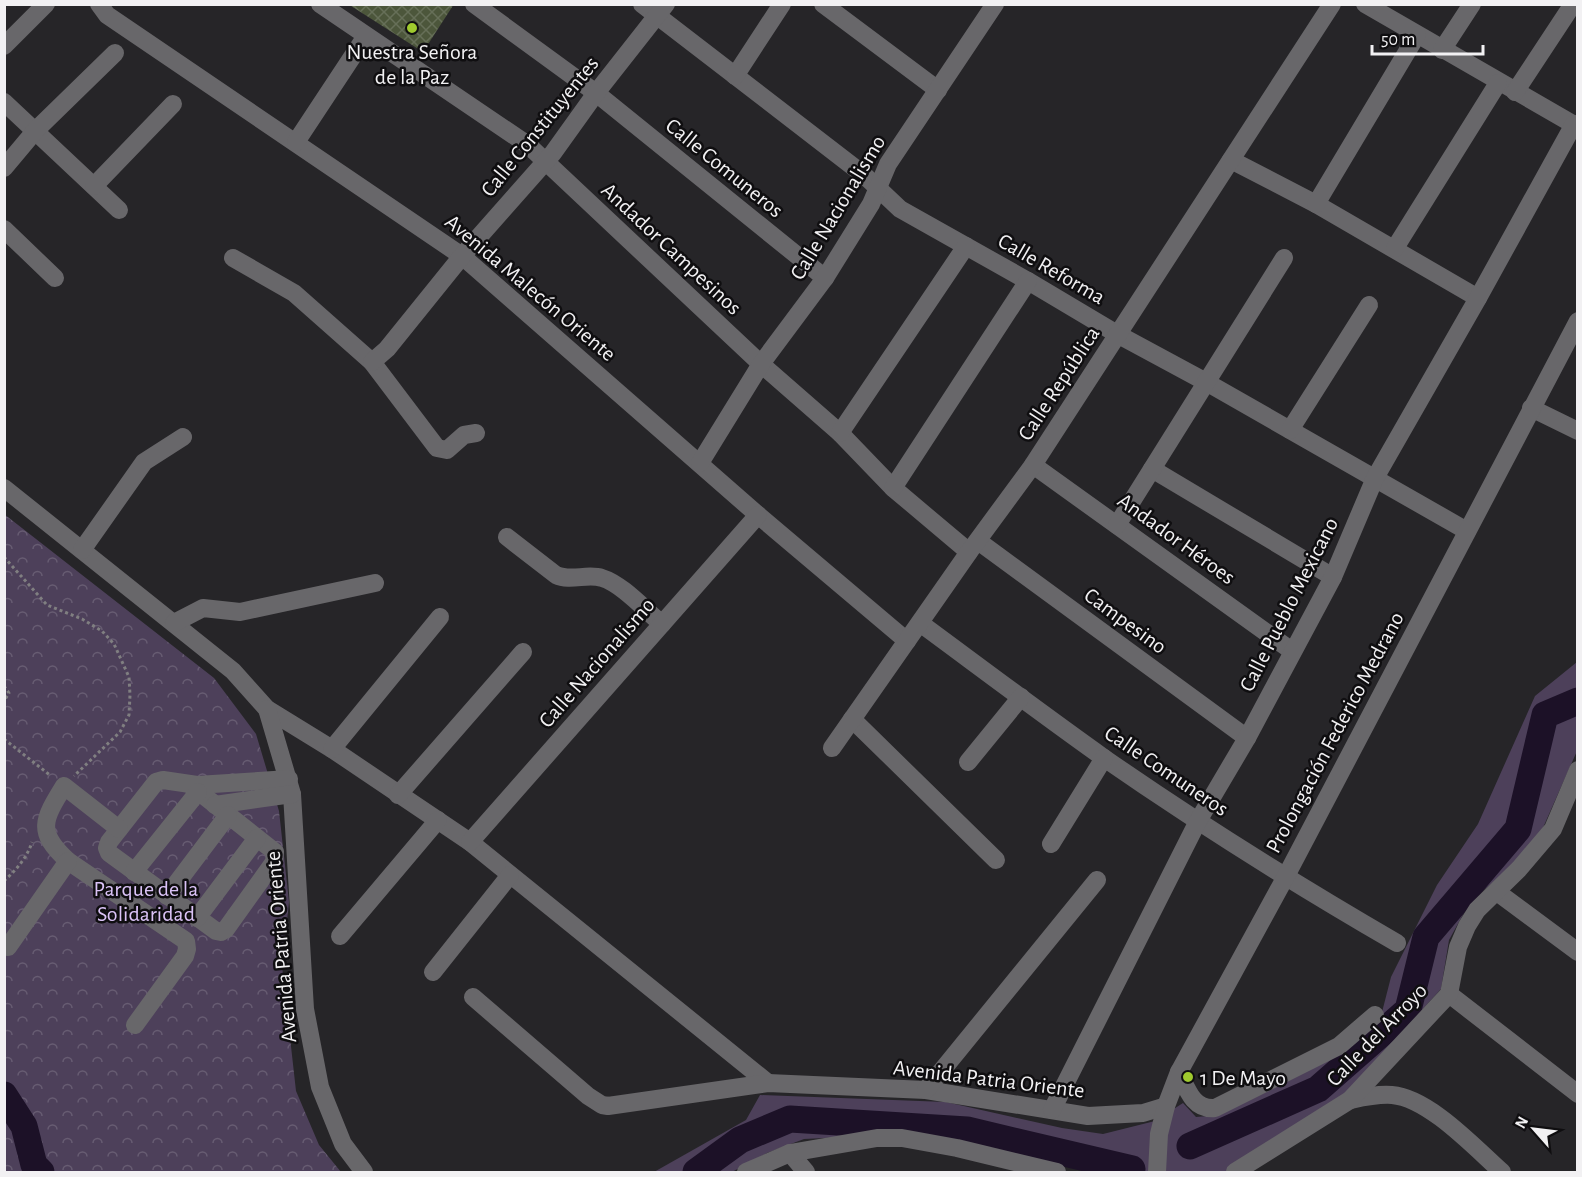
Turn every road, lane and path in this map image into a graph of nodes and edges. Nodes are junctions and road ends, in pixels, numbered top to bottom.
1 (46, 4) edge
2 (99, 4) edge
3 (321, 4) edge
4 (474, 4) edge
5 (642, 4) edge
6 (782, 4) edge
7 (823, 4) edge
8 (995, 4) edge
9 (1332, 4) edge
10 (1472, 4) edge
11 (1573, 4) edge
12 (1369, 5) edge
13 (662, 10) edge
14 (1417, 35) junction
15 (366, 36) junction
16 (4, 46) edge
17 (1442, 50) junction
18 (115, 52) dead end
19 (735, 76) junction
20 (1498, 83) junction
21 (938, 90) junction
22 (1515, 92) junction
23 (596, 93) junction
24 (4, 102) edge
25 (173, 104) dead end
26 (1576, 125) edge
27 (36, 131) junction
28 (296, 142) junction
29 (1231, 160) junction
30 (545, 162) junction
31 (4, 168) edge
32 (94, 186) junction
33 (878, 188) junction
34 (1316, 204) junction
35 (119, 210) dead end
36 (4, 229) edge
37 (966, 246) junction
38 (1395, 248) junction
39 (462, 256) junction
40 (233, 258) dead end
41 (1284, 258) dead end
42 (55, 278) dead end
43 (825, 278) junction
44 (1028, 281) junction
45 (1478, 298) junction
46 (1369, 305) dead end
47 (1578, 321) edge
48 (1117, 334) junction
49 (372, 362) junction
50 (761, 364) junction
51 (1206, 382) junction
52 (1532, 408) junction
53 (1290, 430) junction
54 (1578, 431) edge
55 (477, 433) dead end
56 (840, 433) junction
57 (183, 436) dead end
58 (700, 463) junction
59 (1033, 465) junction
60 (1152, 469) junction
61 (1375, 478) junction
62 (4, 488) edge
63 (893, 488) junction
64 (758, 515) junction
65 (1117, 525) junction
66 (1467, 531) junction
67 (507, 537) dead end
68 (974, 547) junction
69 (82, 549) junction
70 (4, 557) edge
71 (1333, 577) junction
72 (375, 583) dead end
73 (440, 617) dead end
74 (174, 622) junction
75 (920, 623) junction
76 (662, 624) junction
77 (907, 641) junction
78 (1293, 651) junction
79 (523, 652) dead end
80 (4, 686) edge
81 (1021, 697) junction
82 (4, 701) edge
83 (267, 709) junction
84 (852, 719) junction
85 (1247, 738) junction
86 (4, 739) edge
87 (832, 748) dead end
88 (332, 749) junction
89 (1104, 758) junction
90 (968, 762) dead end
91 (1578, 770) edge
92 (64, 786) junction
93 (291, 786) junction
94 (194, 788) junction
95 (242, 792) junction
96 (398, 795) junction
97 (222, 810) junction
98 (438, 820) junction
99 (1198, 821) junction
100 (119, 829) junction
101 (257, 838) junction
102 (33, 839) dead end
103 (470, 842) junction
104 (1050, 844) dead end
105 (996, 860) dead end
106 (68, 861) junction
107 (134, 872) junction
108 (510, 875) junction
109 (1285, 878) junction
110 (1097, 880) dead end
111 (4, 881) edge
112 (1497, 892) junction
113 (167, 896) junction
114 (197, 918) junction
115 (340, 936) dead end
116 (1397, 943) dead end
117 (8, 947) dead end
118 (1578, 952) edge
119 (433, 972) dead end
120 (1449, 994) junction
121 (473, 997) dead end
122 (1375, 1015) dead end
123 (135, 1025) dead end
124 (1179, 1072) junction
125 (768, 1083) junction
126 (926, 1090) junction
127 (1578, 1094) edge
128 (1350, 1100) junction
129 (1166, 1106) junction
130 (1052, 1110) junction
131 (790, 1154) junction
132 (1049, 1172) edge
133 (364, 1173) edge
134 (746, 1173) edge
135 (806, 1173) edge
136 (1157, 1173) edge
137 (1235, 1173) edge
138 (1502, 1173) edge

1 - 16 street
2 - 28 street, Avenida Malecón Oriente
3 - 15 street, Andador Campesinos
4 - 23 street, Calle Comuneros
5 - 13 street, Calle Reforma
6 - 19 street
7 - 21 street
8 - 21 street, Calle Nacionalismo
9 - 29 street, Calle República
10 - 17 street
11 - 22 street
12 - 14 street
13 - 19 street, Calle Reforma
13 - 23 street, Calle Constituyentes
14 - 17 street
14 - 34 street
15 - 28 street
15 - 30 street, Andador Campesinos
17 - 20 street
18 - 27 street
19 - 33 street, Calle Reforma
20 - 22 street
20 - 38 street
21 - 33 street, Calle Nacionalismo
22 - 26 street
23 - 30 street, Calle Constituyentes
23 - 43 street, Calle Comuneros
24 - 27 street
25 - 32 street
26 - 45 street, Calle Pueblo Mexicano
27 - 31 street
27 - 32 street
28 - 39 street, Avenida Malecón Oriente
29 - 34 street
29 - 48 street, Calle República
30 - 39 street, Calle Constituyentes
30 - 50 street, Andador Campesinos
32 - 35 street
33 - 37 street, Calle Reforma
33 - 43 street, Calle Nacionalismo
34 - 38 street
36 - 42 street
37 - 44 street, Calle Reforma
37 - 56 street
38 - 45 street
39 - 49 street, Calle Constituyentes
39 - 58 street, Avenida Malecón Oriente
40 - 49 street
41 - 51 street
43 - 50 street, Calle Nacionalismo
44 - 48 street, Calle Reforma
44 - 63 street
45 - 61 street, Calle Pueblo Mexicano
46 - 53 street
47 - 52 street, Prolongación Federico Medrano
48 - 51 street, Calle Reforma
48 - 59 street, Calle República
49 - 55 street
50 - 56 street, Andador Campesinos
50 - 58 street, Calle Nacionalismo
51 - 53 street, Calle Reforma
51 - 60 street
52 - 54 street
52 - 66 street, Prolongación Federico Medrano
53 - 61 street, Calle Reforma
56 - 63 street, Andador Campesinos
57 - 69 street
58 - 64 street, Avenida Malecón Oriente
59 - 65 street, Andador Héroes
59 - 68 street, Calle República
60 - 65 street
60 - 71 street
61 - 66 street, Calle Reforma
61 - 71 street, Calle Pueblo Mexicano
62 - 69 street, Avenida Patria Oriente
63 - 68 street, Andador Campesinos
64 - 76 street, Calle Nacionalismo
64 - 77 street, Avenida Malecón Oriente
65 - 78 street, Andador Héroes
66 - 109 street, Prolongación Federico Medrano
67 - 76 street
68 - 75 street, Calle República
68 - 85 street, Campesino
69 - 74 street, Avenida Patria Oriente
70 - 92 path
71 - 78 street, Calle Pueblo Mexicano
72 - 74 street
73 - 88 street
74 - 83 street, Avenida Patria Oriente
75 - 77 street, Calle República
75 - 81 street, Calle Comuneros
76 - 103 street, Calle Nacionalismo
77 - 84 street, Calle República
78 - 85 street, Calle Pueblo Mexicano
79 - 96 street
80 - 82 path
81 - 89 street, Calle Comuneros
81 - 90 street
83 - 88 street, Avenida Patria Oriente
83 - 93 street, Avenida Patria Oriente
84 - 87 street, Calle República
84 - 105 street
85 - 99 street, Calle Pueblo Mexicano
86 - 92 path
88 - 96 street, Avenida Patria Oriente
89 - 99 street, Calle Comuneros
89 - 104 street
91 - 112 street, Calle del Arroyo
92 - 100 street
92 - 106 street
93 - 95 street
93 - 133 street, Avenida Patria Oriente
94 - 95 street
94 - 97 street
94 - 100 street
94 - 107 street
95 - 97 street
96 - 98 street, Avenida Patria Oriente
97 - 101 street
97 - 113 street
98 - 103 street, Avenida Patria Oriente
98 - 115 street
99 - 109 street, Calle Comuneros
99 - 130 street, Calle Pueblo Mexicano
100 - 107 street
101 - 114 street
101 - 114 street
102 - 111 path
103 - 108 street, Avenida Patria Oriente
106 - 117 street
106 - 123 street
107 - 113 street
108 - 119 street
108 - 125 street, Avenida Patria Oriente
109 - 116 street, Calle Comuneros
109 - 124 street, Prolongación Federico Medrano
110 - 126 street
112 - 118 street
112 - 120 street, Calle del Arroyo
113 - 114 street
120 - 127 street
120 - 128 street, Calle del Arroyo
121 - 125 street, Avenida Patria Oriente
122 - 124 street
124 - 129 street, Prolongación Federico Medrano
125 - 126 street, Avenida Patria Oriente
126 - 130 street, Avenida Patria Oriente
128 - 137 street, Calle del Arroyo
128 - 138 street
129 - 130 street, Avenida Patria Oriente
129 - 136 street, Prolongación Federico Medrano
131 - 132 street
131 - 134 street
131 - 135 street

